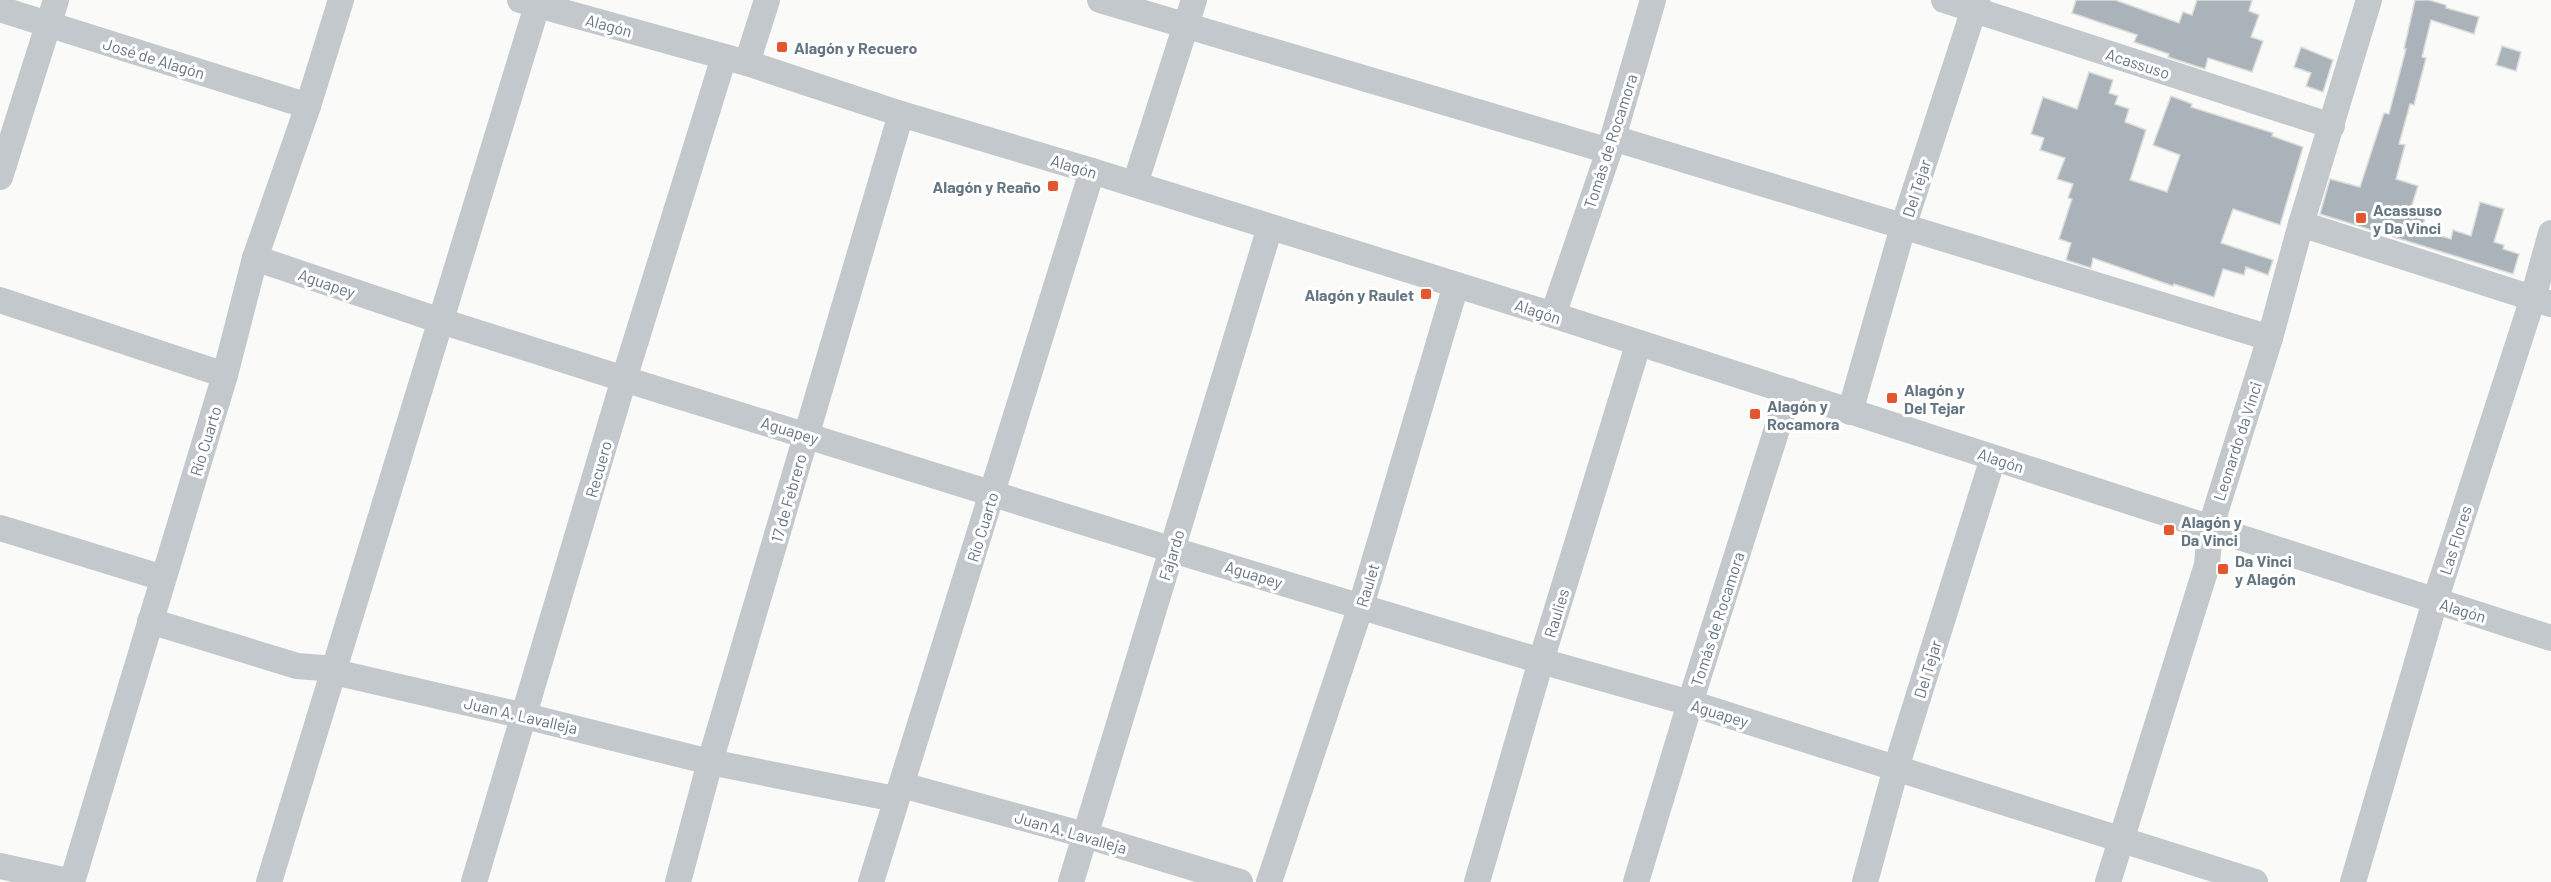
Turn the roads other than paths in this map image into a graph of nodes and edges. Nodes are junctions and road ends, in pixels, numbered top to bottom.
1 (56, 0) edge
2 (341, 0) edge
3 (767, 0) edge
4 (1100, 0) edge
5 (1194, 0) edge
6 (1653, 0) edge
7 (1944, 0) edge
8 (2369, 0) edge
9 (529, 3) edge
10 (1976, 4) edge
11 (0, 9) edge
12 (48, 25) junction
13 (1186, 26) junction
14 (736, 60) junction
15 (308, 106) junction
16 (901, 114) junction
17 (2332, 126) junction
18 (1611, 144) junction
19 (1092, 171) junction
20 (0, 177) edge
21 (1135, 184) junction
22 (2301, 224) junction
23 (1270, 227) junction
24 (1903, 227) junction
25 (2551, 233) edge
26 (255, 258) junction
27 (1456, 285) junction
28 (0, 300) edge
29 (2542, 301) edge
30 (1552, 315) junction
31 (441, 321) junction
32 (2270, 338) junction
33 (1638, 345) junction
34 (225, 375) junction
35 (624, 379) junction
36 (1789, 391) junction
37 (1850, 412) junction
38 (806, 434) junction
39 (1993, 458) junction
40 (992, 493) junction
41 (0, 528) edge
42 (2210, 529) junction
43 (1173, 550) junction
44 (163, 578) junction
45 (2435, 602) junction
46 (1361, 606) junction
47 (150, 621) junction
48 (2551, 638) edge
49 (1541, 661) junction
50 (335, 669) junction
51 (1690, 703) junction
52 (525, 716) junction
53 (710, 762) junction
54 (1896, 768) junction
55 (899, 792) junction
56 (1085, 835) junction
57 (2121, 841) junction
58 (0, 866) edge
59 (72, 882) edge
60 (269, 882) edge
61 (474, 882) edge
62 (678, 882) edge
63 (871, 882) edge
64 (1071, 882) edge
65 (1240, 882) edge
66 (1269, 882) edge
67 (1477, 882) edge
68 (1636, 882) edge
69 (1865, 882) edge
70 (2108, 882) edge
71 (2255, 882) edge
72 (2353, 882) edge

1 - 12 street
2 - 15 street, Río Cuarto
3 - 14 street, Recuero
4 - 13 street
5 - 13 street
6 - 18 street, Tomás de Rocamora
7 - 10 street, Acassuso
8 - 17 street, Leonardo da Vinci
9 - 14 street, Alagón
9 - 31 street
10 - 17 street, Acassuso
10 - 24 street, Del Tejar
11 - 12 street, José de Alagón
12 - 15 street, José de Alagón
12 - 20 street
13 - 18 street
13 - 21 street
14 - 16 street, Alagón
14 - 35 street, Recuero
15 - 26 street, Río Cuarto
16 - 19 street, Alagón
16 - 38 street, 17 de Febrero
17 - 22 street, Leonardo da Vinci
18 - 24 street
18 - 30 street, Tomás de Rocamora
19 - 21 street, Alagón
19 - 40 street, Río Cuarto
21 - 23 street, Alagón
22 - 29 street
22 - 32 street, Leonardo da Vinci
23 - 27 street, Alagón
23 - 43 street, Fajardo
24 - 32 street
24 - 37 street, Del Tejar
25 - 29 street, Las Flores
26 - 31 street, Aguapey
26 - 34 street, Río Cuarto
27 - 30 street, Alagón
27 - 46 street, Raulet
28 - 34 street
29 - 45 street, Las Flores
30 - 33 street, Alagón
31 - 35 street, Aguapey
31 - 50 street
32 - 42 street, Leonardo da Vinci
33 - 36 street, Alagón
33 - 49 street, Raulies
34 - 44 street, Río Cuarto
35 - 38 street, Aguapey
35 - 52 street, Recuero
36 - 37 street, Alagón
36 - 51 street, Tomás de Rocamora
37 - 39 street, Alagón
38 - 40 street, Aguapey
38 - 53 street, 17 de Febrero
39 - 42 street, Alagón
39 - 54 street, Del Tejar
40 - 43 street, Aguapey
40 - 55 street, Río Cuarto
41 - 44 street
42 - 45 street, Alagón
42 - 57 street, Leonardo da Vinci
43 - 46 street, Aguapey
43 - 56 street, Fajardo
44 - 47 street, Río Cuarto
45 - 48 street, Alagón
45 - 72 street, Las Flores
46 - 49 street, Aguapey
46 - 66 street, Raulet
47 - 50 street, Juan A. Lavalleja
47 - 59 street, Río Cuarto
49 - 51 street, Aguapey
49 - 67 street, Raulies
50 - 52 street, Juan A. Lavalleja
50 - 60 street
51 - 54 street, Aguapey
51 - 68 street, Tomás de Rocamora
52 - 53 street, Juan A. Lavalleja
52 - 61 street, Recuero
53 - 55 street, Juan A. Lavalleja
53 - 62 street, 17 de Febrero
54 - 57 street, Aguapey
54 - 69 street, Del Tejar
55 - 56 street, Juan A. Lavalleja
55 - 63 street, Río Cuarto
56 - 64 street, Fajardo
56 - 65 street, Juan A. Lavalleja
57 - 70 street, Leonardo da Vinci
57 - 71 street, Aguapey
58 - 59 street

